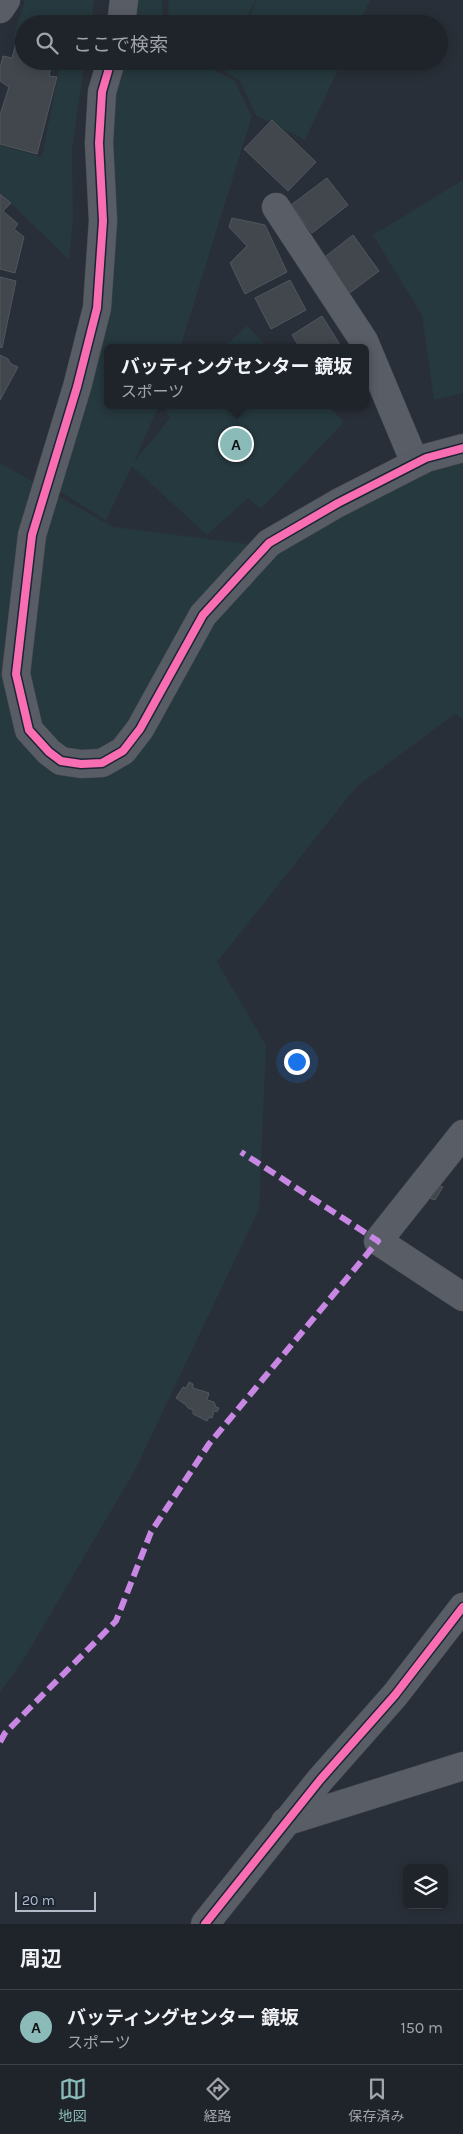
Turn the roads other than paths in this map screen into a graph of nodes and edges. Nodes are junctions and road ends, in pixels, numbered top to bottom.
1 (6, 0) edge
2 (124, 0) edge
3 (0, 9) edge
4 (122, 15) edge
5 (108, 70) edge
6 (276, 207) dead end
7 (365, 344) edge
8 (369, 354) edge
9 (463, 448) edge
10 (415, 463) junction
11 (463, 1134) edge
12 (463, 1297) edge
13 (463, 1607) edge
14 (463, 1766) edge
15 (285, 1822) junction
16 (205, 1924) edge

1 - 3 street
2 - 4 street
5 - 10 street
6 - 7 street
8 - 10 street
9 - 10 street
11 - 12 street
13 - 15 street
14 - 15 street
15 - 16 street

